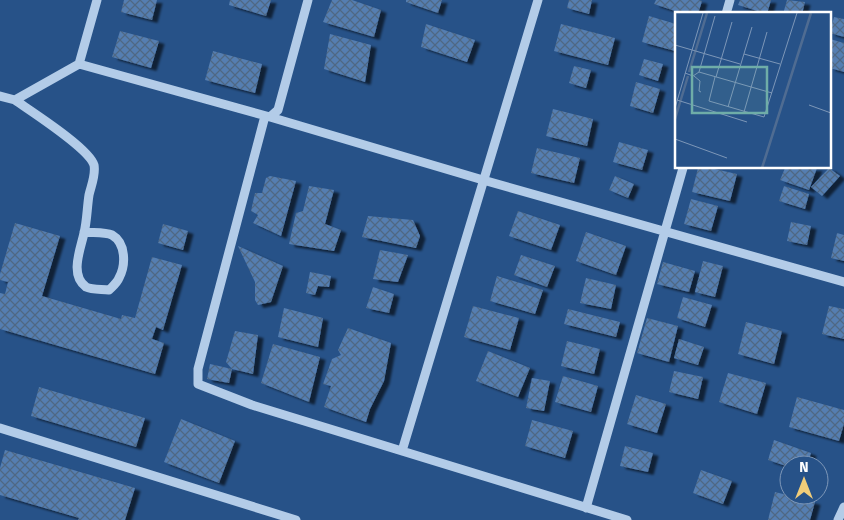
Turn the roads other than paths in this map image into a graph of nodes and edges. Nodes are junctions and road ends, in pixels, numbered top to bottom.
1 (97, 0) edge
2 (308, 0) edge
3 (538, 0) edge
4 (78, 64) junction
5 (0, 96) edge
6 (15, 100) junction
7 (267, 116) junction
8 (683, 169) edge
9 (483, 180) junction
10 (666, 231) junction
11 (84, 232) junction
12 (844, 282) edge
13 (0, 428) edge
14 (402, 451) junction
15 (844, 506) edge
16 (586, 508) junction
17 (296, 520) edge
18 (627, 520) edge
19 (838, 520) edge

1 - 4 street
2 - 7 street
3 - 9 street
4 - 6 street
4 - 7 street
5 - 6 street
6 - 11 street
7 - 9 street
7 - 14 street
8 - 10 street
9 - 10 street
9 - 14 street
10 - 12 street
10 - 16 street
11 - 11 street
13 - 17 street
14 - 16 street
15 - 19 street
16 - 18 street

